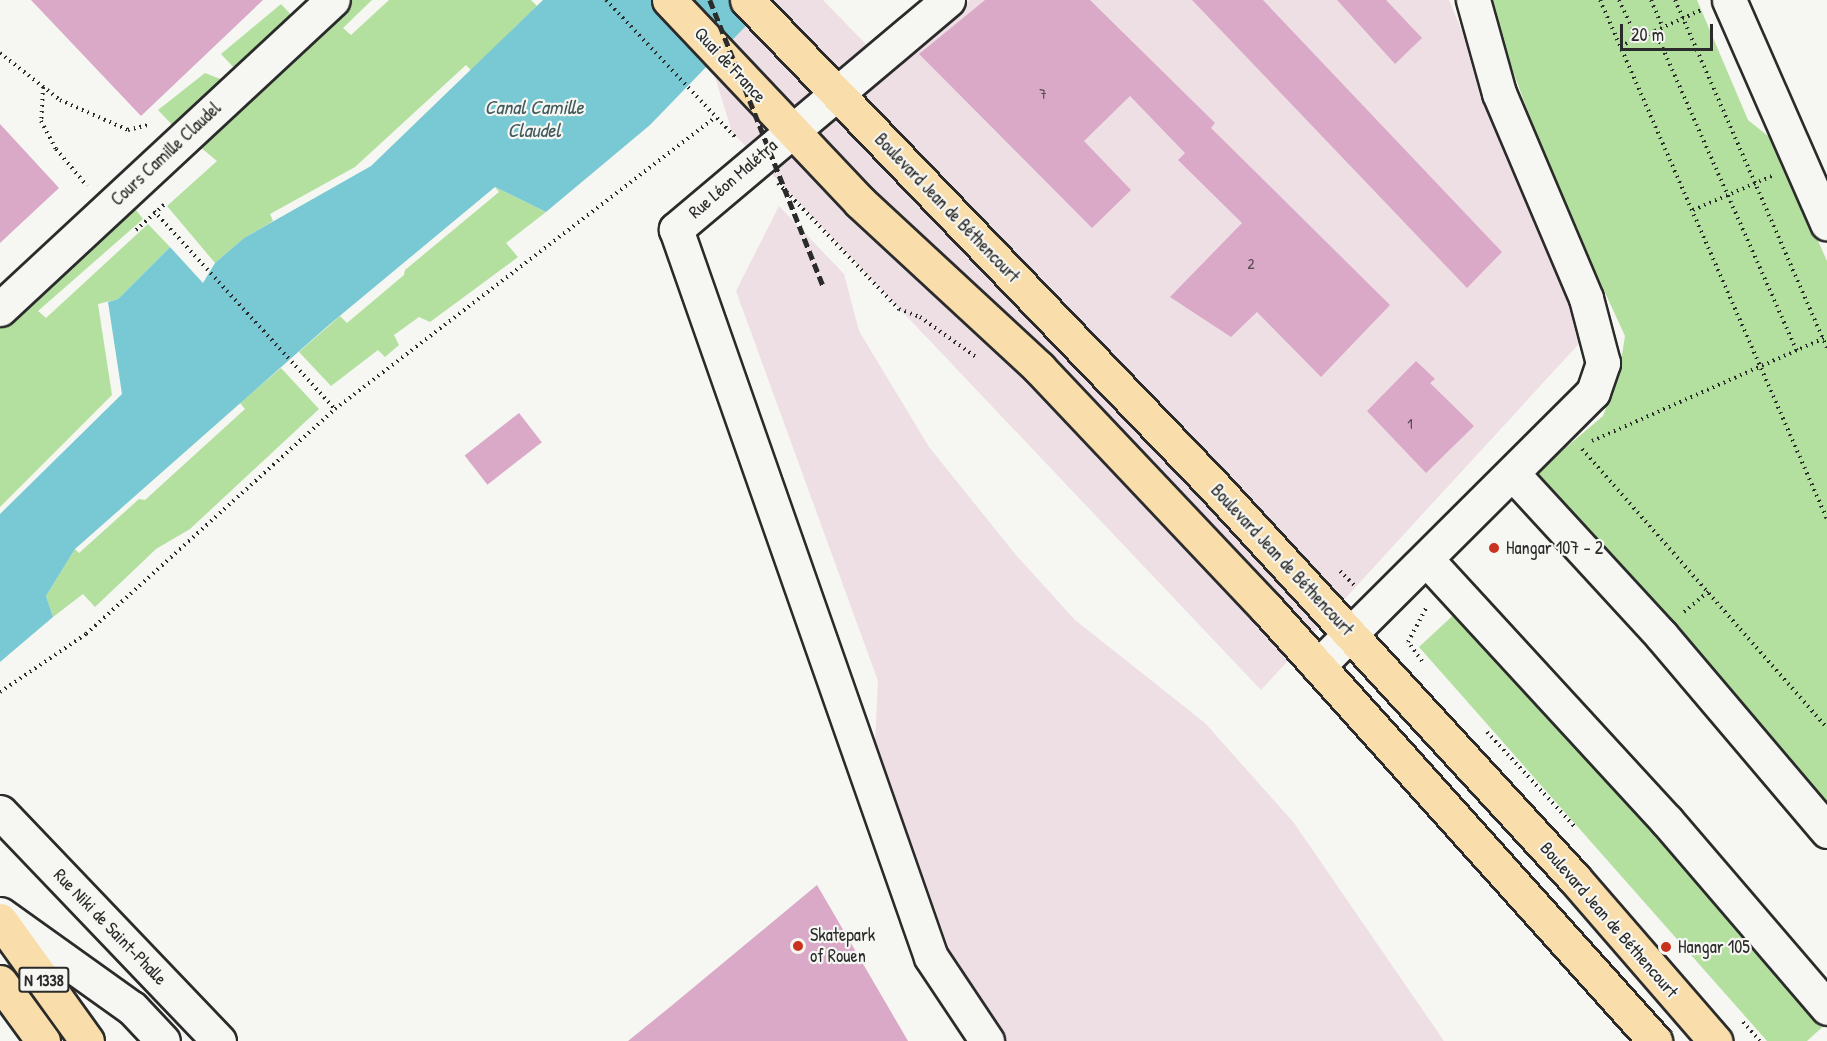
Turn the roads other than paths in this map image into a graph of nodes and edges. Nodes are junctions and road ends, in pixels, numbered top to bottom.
1 (332, 0) edge
2 (669, 0) edge
3 (747, 0) edge
4 (948, 0) edge
5 (1473, 0) edge
6 (1721, 2) edge
7 (835, 92) junction
8 (790, 129) junction
9 (1827, 223) edge
10 (0, 309) edge
11 (1513, 474) junction
12 (1427, 560) junction
13 (1350, 635) junction
14 (1318, 666) junction
15 (0, 812) edge
16 (1827, 831) edge
17 (0, 914) edge
18 (0, 920) edge
19 (0, 982) edge
20 (1827, 1008) edge
21 (43, 1041) edge
22 (87, 1041) edge
23 (163, 1041) edge
24 (219, 1041) edge
25 (987, 1041) edge
26 (1655, 1041) edge
27 (1715, 1041) edge

1 - 10 street, Cours Camille Claudel
2 - 8 main road, Quai de France
3 - 7 main road
4 - 7 street, Rue Léon Malétra
5 - 11 street
6 - 9 street
7 - 8 street, Rue Léon Malétra
7 - 13 main road, Boulevard Jean de Béthencourt
8 - 14 main road
8 - 25 street, Rue Léon Malétra
11 - 12 street
11 - 16 street
12 - 13 street
12 - 20 street
13 - 14 street
13 - 27 main road, Boulevard Jean de Béthencourt
14 - 26 main road
15 - 24 street, Rue Niki de Saint-Phalle
17 - 23 street
18 - 22 main road, N 1338
19 - 21 main road, N 1338

